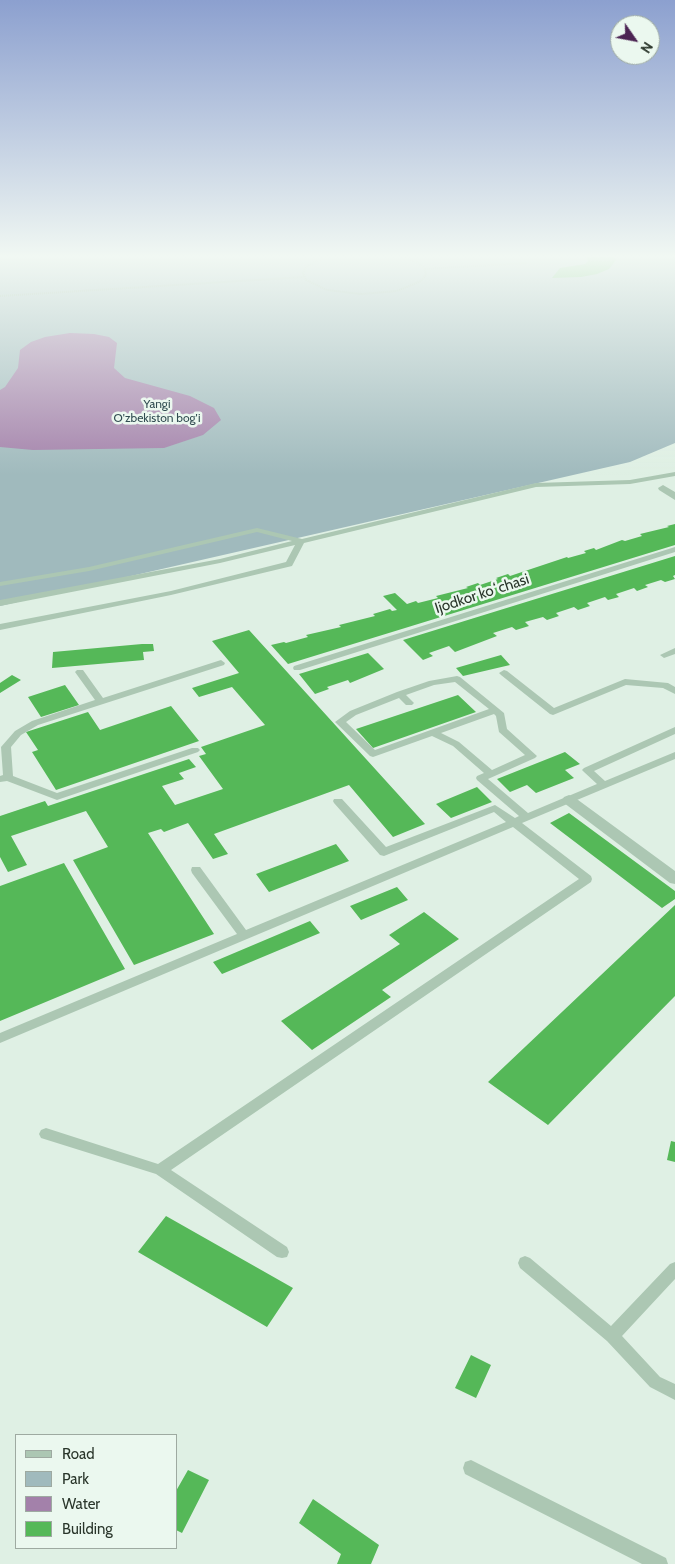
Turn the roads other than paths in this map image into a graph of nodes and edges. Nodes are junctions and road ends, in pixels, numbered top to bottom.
1 (675, 474) edge
2 (663, 488) dead end
3 (675, 497) edge
4 (301, 541) junction
5 (675, 548) edge
6 (0, 584) edge
7 (0, 603) edge
8 (0, 627) edge
9 (675, 651) edge
10 (664, 655) dead end
11 (222, 663) dead end
12 (298, 668) dead end
13 (80, 672) dead end
14 (504, 673) dead end
15 (675, 691) edge
16 (400, 694) junction
17 (101, 702) junction
18 (409, 703) dead end
19 (496, 710) junction
20 (675, 730) edge
21 (432, 732) junction
22 (195, 750) dead end
23 (675, 755) edge
24 (490, 774) junction
25 (4, 779) edge
26 (604, 785) junction
27 (569, 800) junction
28 (338, 801) dead end
29 (526, 818) junction
30 (513, 824) junction
31 (196, 870) dead end
32 (675, 878) edge
33 (244, 936) junction
34 (0, 1038) edge
35 (46, 1134) dead end
36 (160, 1170) junction
37 (282, 1252) dead end
38 (524, 1263) dead end
39 (675, 1269) edge
40 (612, 1336) junction
41 (675, 1392) edge
42 (471, 1468) dead end
43 (660, 1564) edge

1 - 4 lane
2 - 3 street
4 - 6 lane
4 - 7 lane
4 - 8 lane
5 - 12 lane, Ijodkor koʻchasi
9 - 10 lane
11 - 17 lane
13 - 17 lane
14 - 15 lane
16 - 18 lane
16 - 19 lane
16 - 21 lane
17 - 25 lane
19 - 21 lane
19 - 24 lane
20 - 26 lane
21 - 24 lane
22 - 25 lane
23 - 26 lane
24 - 29 lane
26 - 27 lane
27 - 29 lane
27 - 32 street
28 - 30 lane
29 - 30 lane
30 - 33 lane
30 - 36 lane
31 - 33 lane
33 - 34 lane
35 - 36 lane
36 - 37 lane
38 - 40 lane
39 - 40 lane
40 - 41 lane
42 - 43 lane

